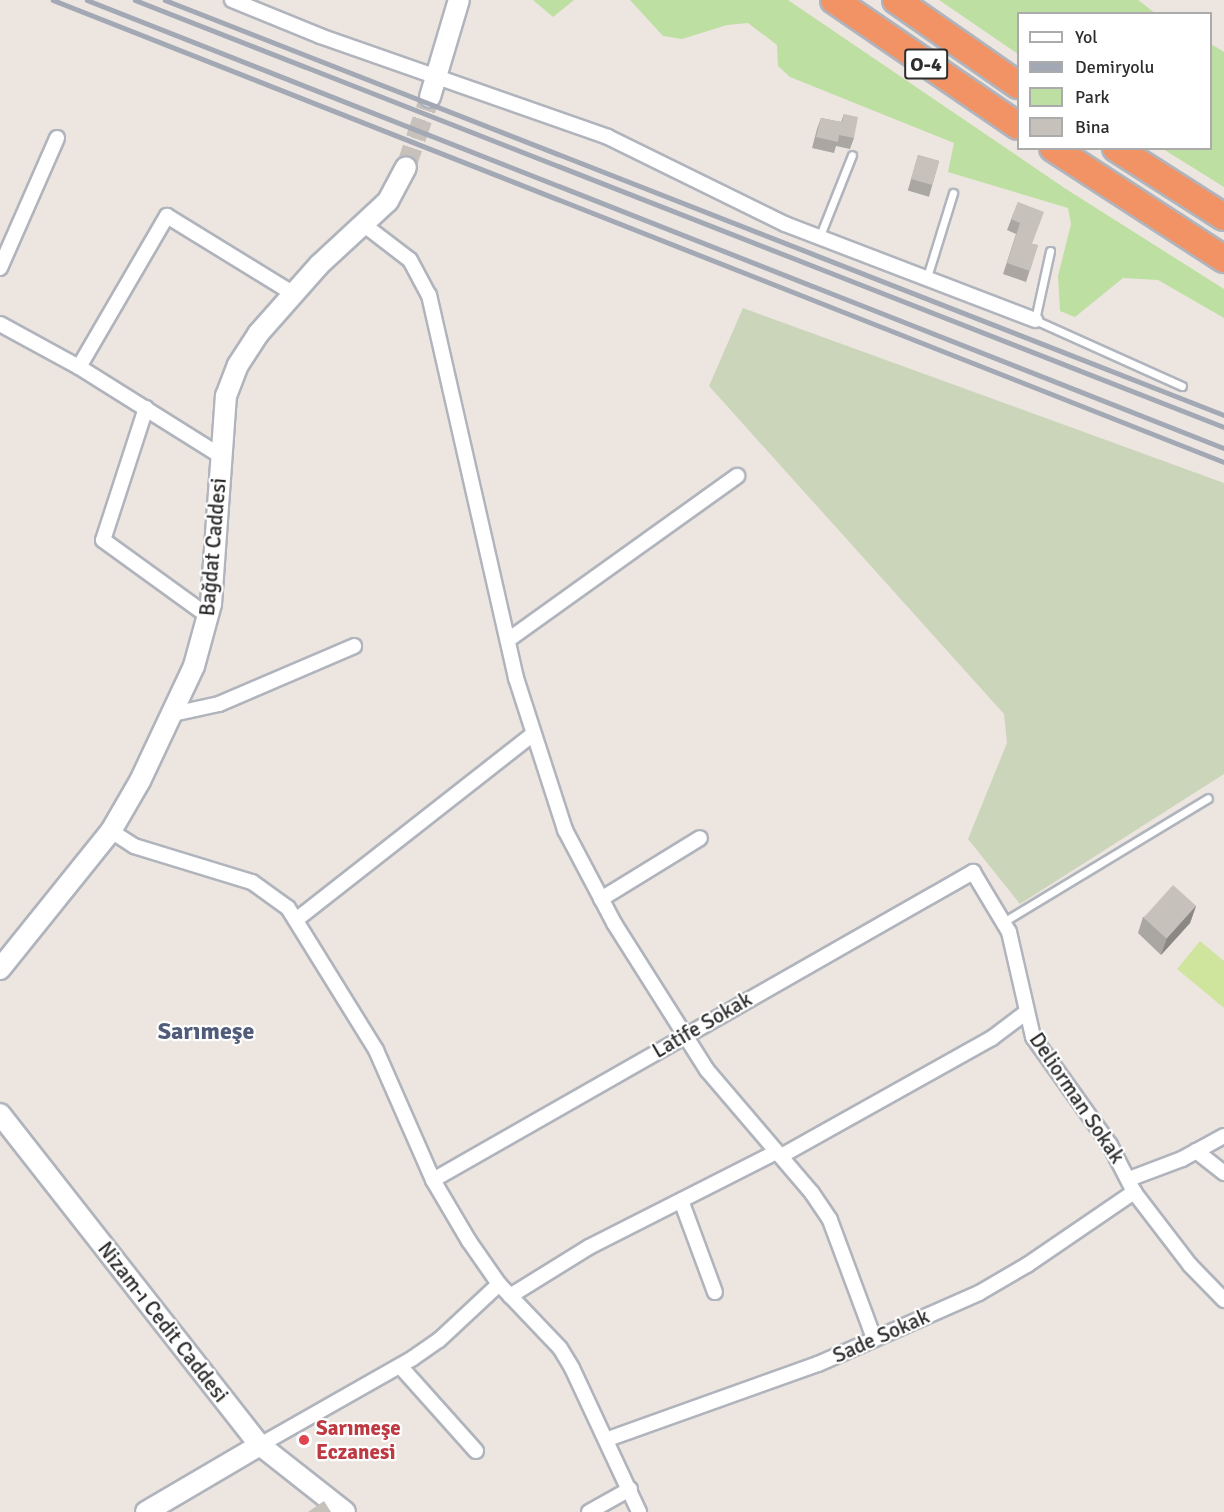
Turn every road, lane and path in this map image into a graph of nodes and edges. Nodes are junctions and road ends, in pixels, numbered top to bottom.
1 (232, 0) edge
2 (459, 0) edge
3 (834, 0) edge
4 (896, 0) edge
5 (436, 76) junction
6 (1017, 84) edge
7 (430, 97) tunnel mouth
8 (1017, 125) edge
9 (57, 138) dead end
10 (1056, 150) edge
11 (1119, 150) edge
12 (852, 155) dead end
13 (406, 167) tunnel mouth
14 (953, 193) dead end
15 (1224, 217) edge
16 (363, 224) junction
17 (819, 238) junction
18 (1050, 251) dead end
19 (1224, 259) edge
20 (0, 268) edge
21 (927, 277) junction
22 (294, 294) junction
23 (1035, 320) junction
24 (0, 324) edge
25 (79, 367) junction
26 (1182, 386) dead end
27 (146, 408) junction
28 (221, 456) junction
29 (737, 476) dead end
30 (208, 616) junction
31 (508, 639) junction
32 (354, 646) dead end
33 (173, 714) junction
34 (532, 735) junction
35 (1208, 798) dead end
36 (111, 831) junction
37 (700, 838) dead end
38 (973, 872) joint
39 (601, 898) junction
40 (296, 920) junction
41 (1005, 921) junction
42 (0, 969) edge
43 (1025, 1013) junction
44 (684, 1034) junction
45 (0, 1114) edge
46 (1224, 1136) edge
47 (1196, 1151) junction
48 (778, 1154) junction
49 (1224, 1173) edge
50 (433, 1180) junction
51 (1132, 1185) junction
52 (682, 1203) junction
53 (499, 1284) junction
54 (715, 1292) dead end
55 (510, 1296) junction
56 (1224, 1300) edge
57 (874, 1338) junction
58 (400, 1366) junction
59 (608, 1439) junction
60 (260, 1445) junction
61 (476, 1451) dead end
62 (630, 1490) junction
63 (146, 1512) edge
64 (345, 1512) edge
65 (589, 1512) edge
66 (639, 1512) edge

1 - 5 street
2 - 5 street
3 - 8 highway, O-4
4 - 6 highway, O-4
5 - 7 street
5 - 17 street
9 - 20 street
10 - 19 highway
11 - 15 highway
12 - 17 lane
13 - 16 street, Bağdat Caddesi
14 - 21 lane
16 - 22 street, Bağdat Caddesi
16 - 31 street
17 - 21 street
18 - 23 lane
21 - 23 street
22 - 25 street
22 - 28 street, Bağdat Caddesi
23 - 26 lane
24 - 25 street
25 - 27 street
27 - 28 street
27 - 30 street
28 - 30 street, Bağdat Caddesi
29 - 31 street
30 - 33 street, Bağdat Caddesi
31 - 34 street
32 - 33 street
33 - 36 street, Bağdat Caddesi
34 - 39 street
34 - 40 street
35 - 41 lane
36 - 40 street
36 - 42 street, Bağdat Caddesi
37 - 39 street
38 - 41 street, Deliorman Sokak
38 - 44 street, Latife Sokak
39 - 44 street
40 - 50 street
41 - 43 street, Deliorman Sokak
43 - 48 street
43 - 51 street, Deliorman Sokak
44 - 48 street
44 - 50 street, Latife Sokak
45 - 60 street, Nizam-ı Cedit Caddesi
46 - 47 street, Sade Sokak
47 - 49 street
47 - 51 street, Sade Sokak
48 - 52 street
48 - 57 street
50 - 53 street
51 - 56 street, Deliorman Sokak
51 - 57 street, Sade Sokak
52 - 54 street
52 - 55 street
53 - 55 street
53 - 58 street
55 - 59 street
57 - 59 street, Sade Sokak
58 - 60 street
58 - 61 street
59 - 62 street
60 - 63 street
60 - 64 street, Nizam-ı Cedit Caddesi
62 - 65 street
62 - 66 street

